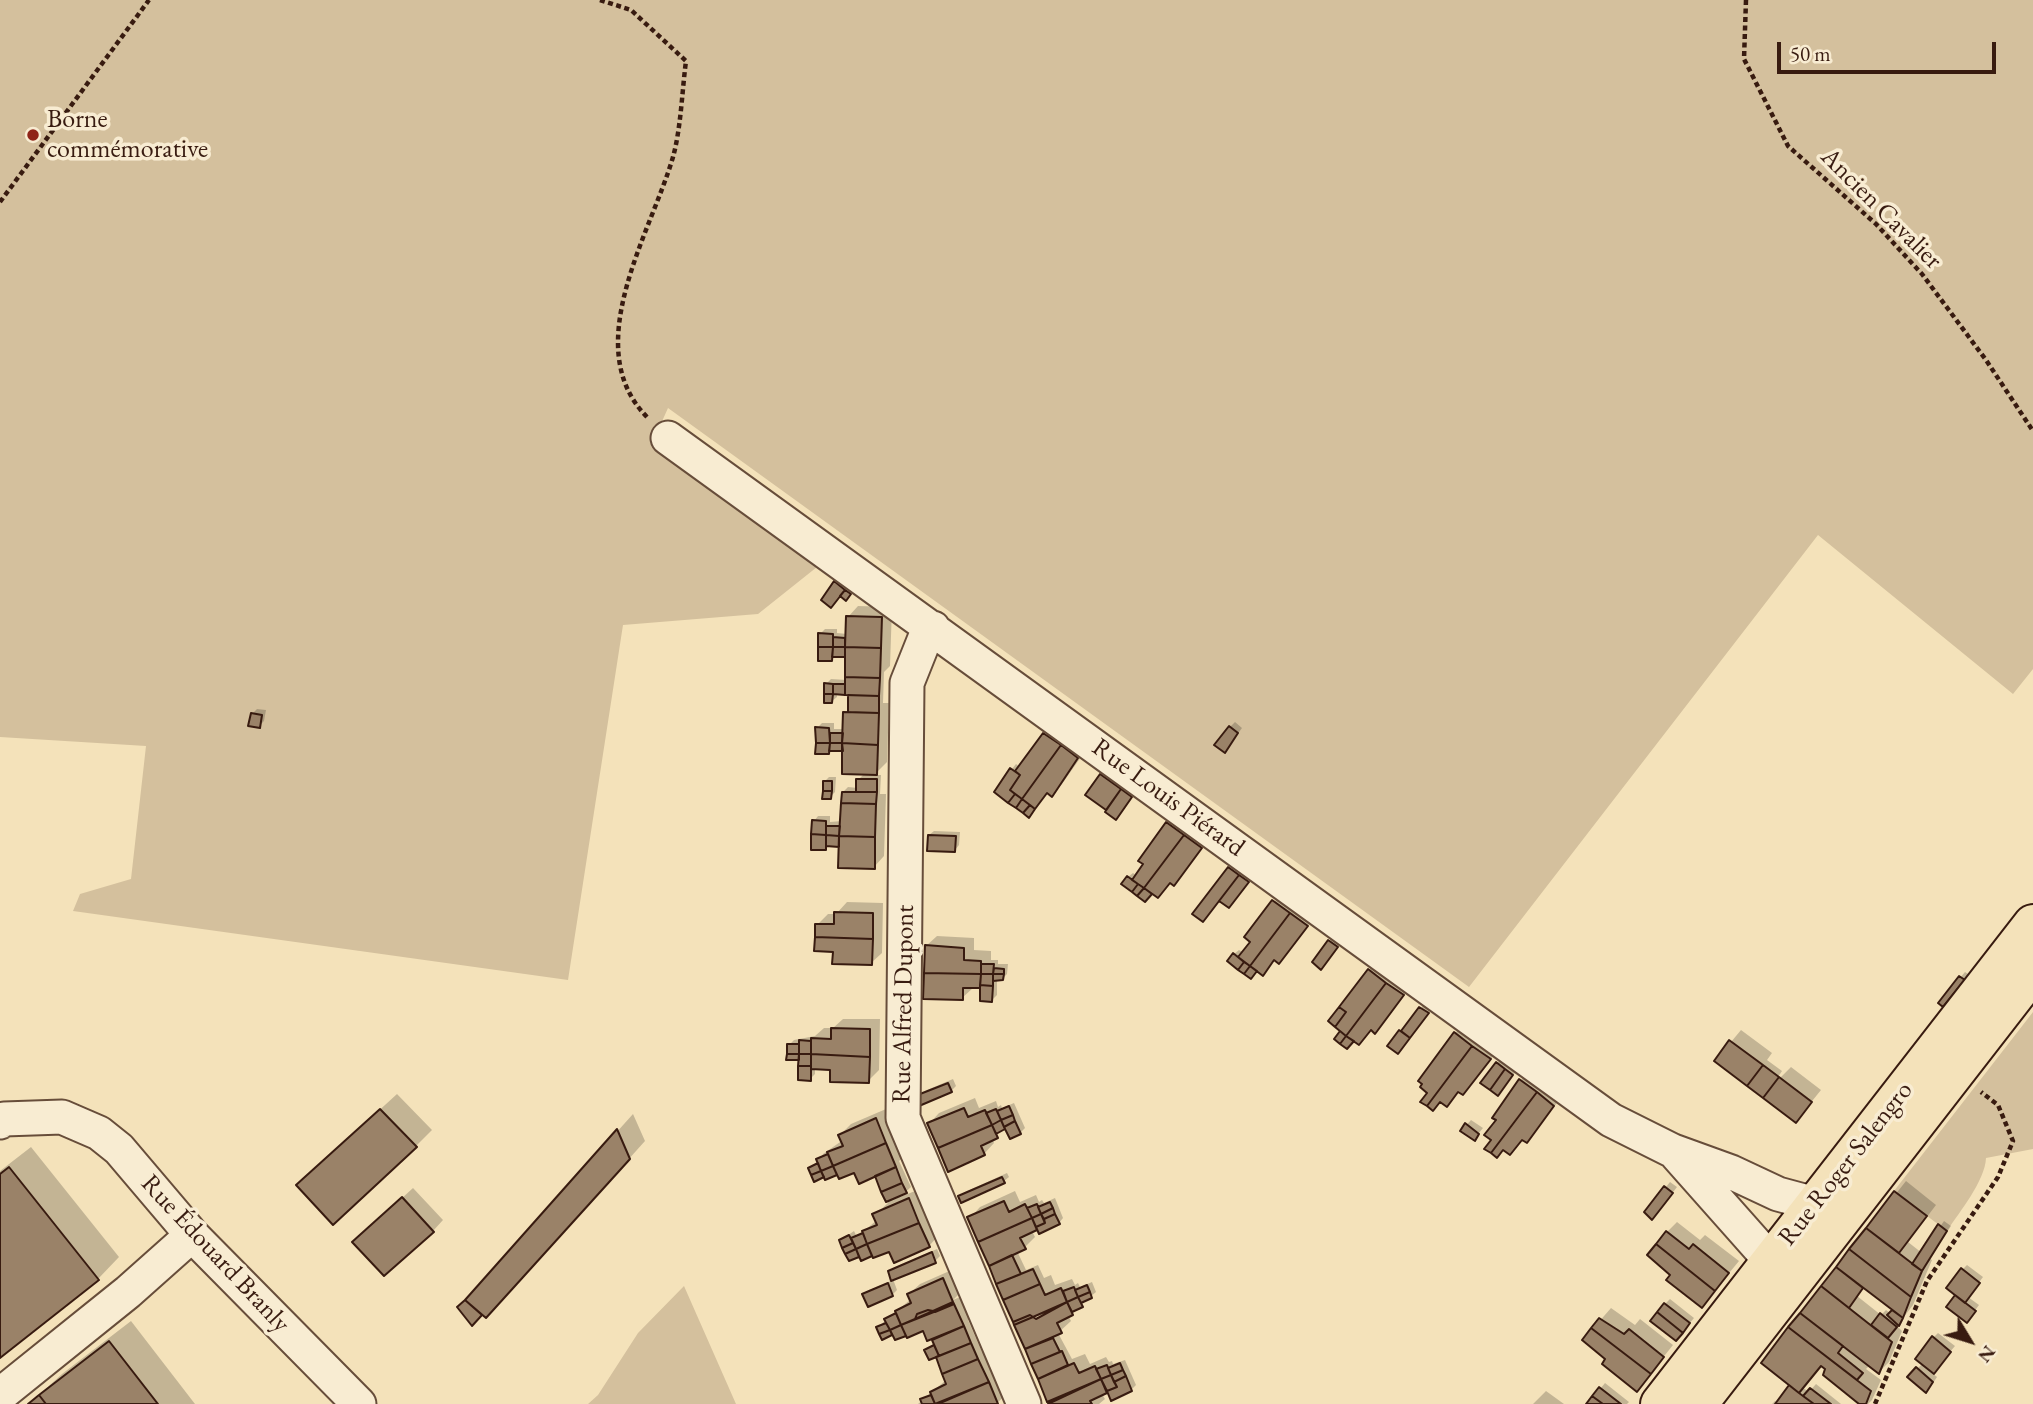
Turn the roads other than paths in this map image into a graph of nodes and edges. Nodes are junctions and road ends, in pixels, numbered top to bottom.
1 (668, 438) road end
2 (933, 628) junction
3 (2033, 924) edge
4 (2033, 972) edge
5 (1906, 1087) junction
6 (0, 1122) edge
7 (1672, 1151) junction
8 (1815, 1204) junction
9 (192, 1235) junction
10 (1771, 1261) junction
11 (0, 1395) edge
12 (359, 1404) edge
13 (1024, 1404) edge
14 (1660, 1404) edge
15 (1680, 1404) edge
16 (1698, 1404) edge

1 - 2 street, Rue Louis Piérard
2 - 7 street, Rue Louis Piérard
2 - 13 street, Rue Alfred Dupont
3 - 5 main road, Rue Roger Salengro
4 - 16 main road, Rue Roger Salengro
5 - 8 main road, Rue Roger Salengro
5 - 15 street
6 - 9 street, Rue Édouard Branly
7 - 8 street, Rue Louis Piérard
7 - 10 street, Rue Louis Piérard
8 - 10 main road, Rue Roger Salengro
9 - 11 street
9 - 12 street, Rue Édouard Branly
10 - 14 main road, Rue Roger Salengro

